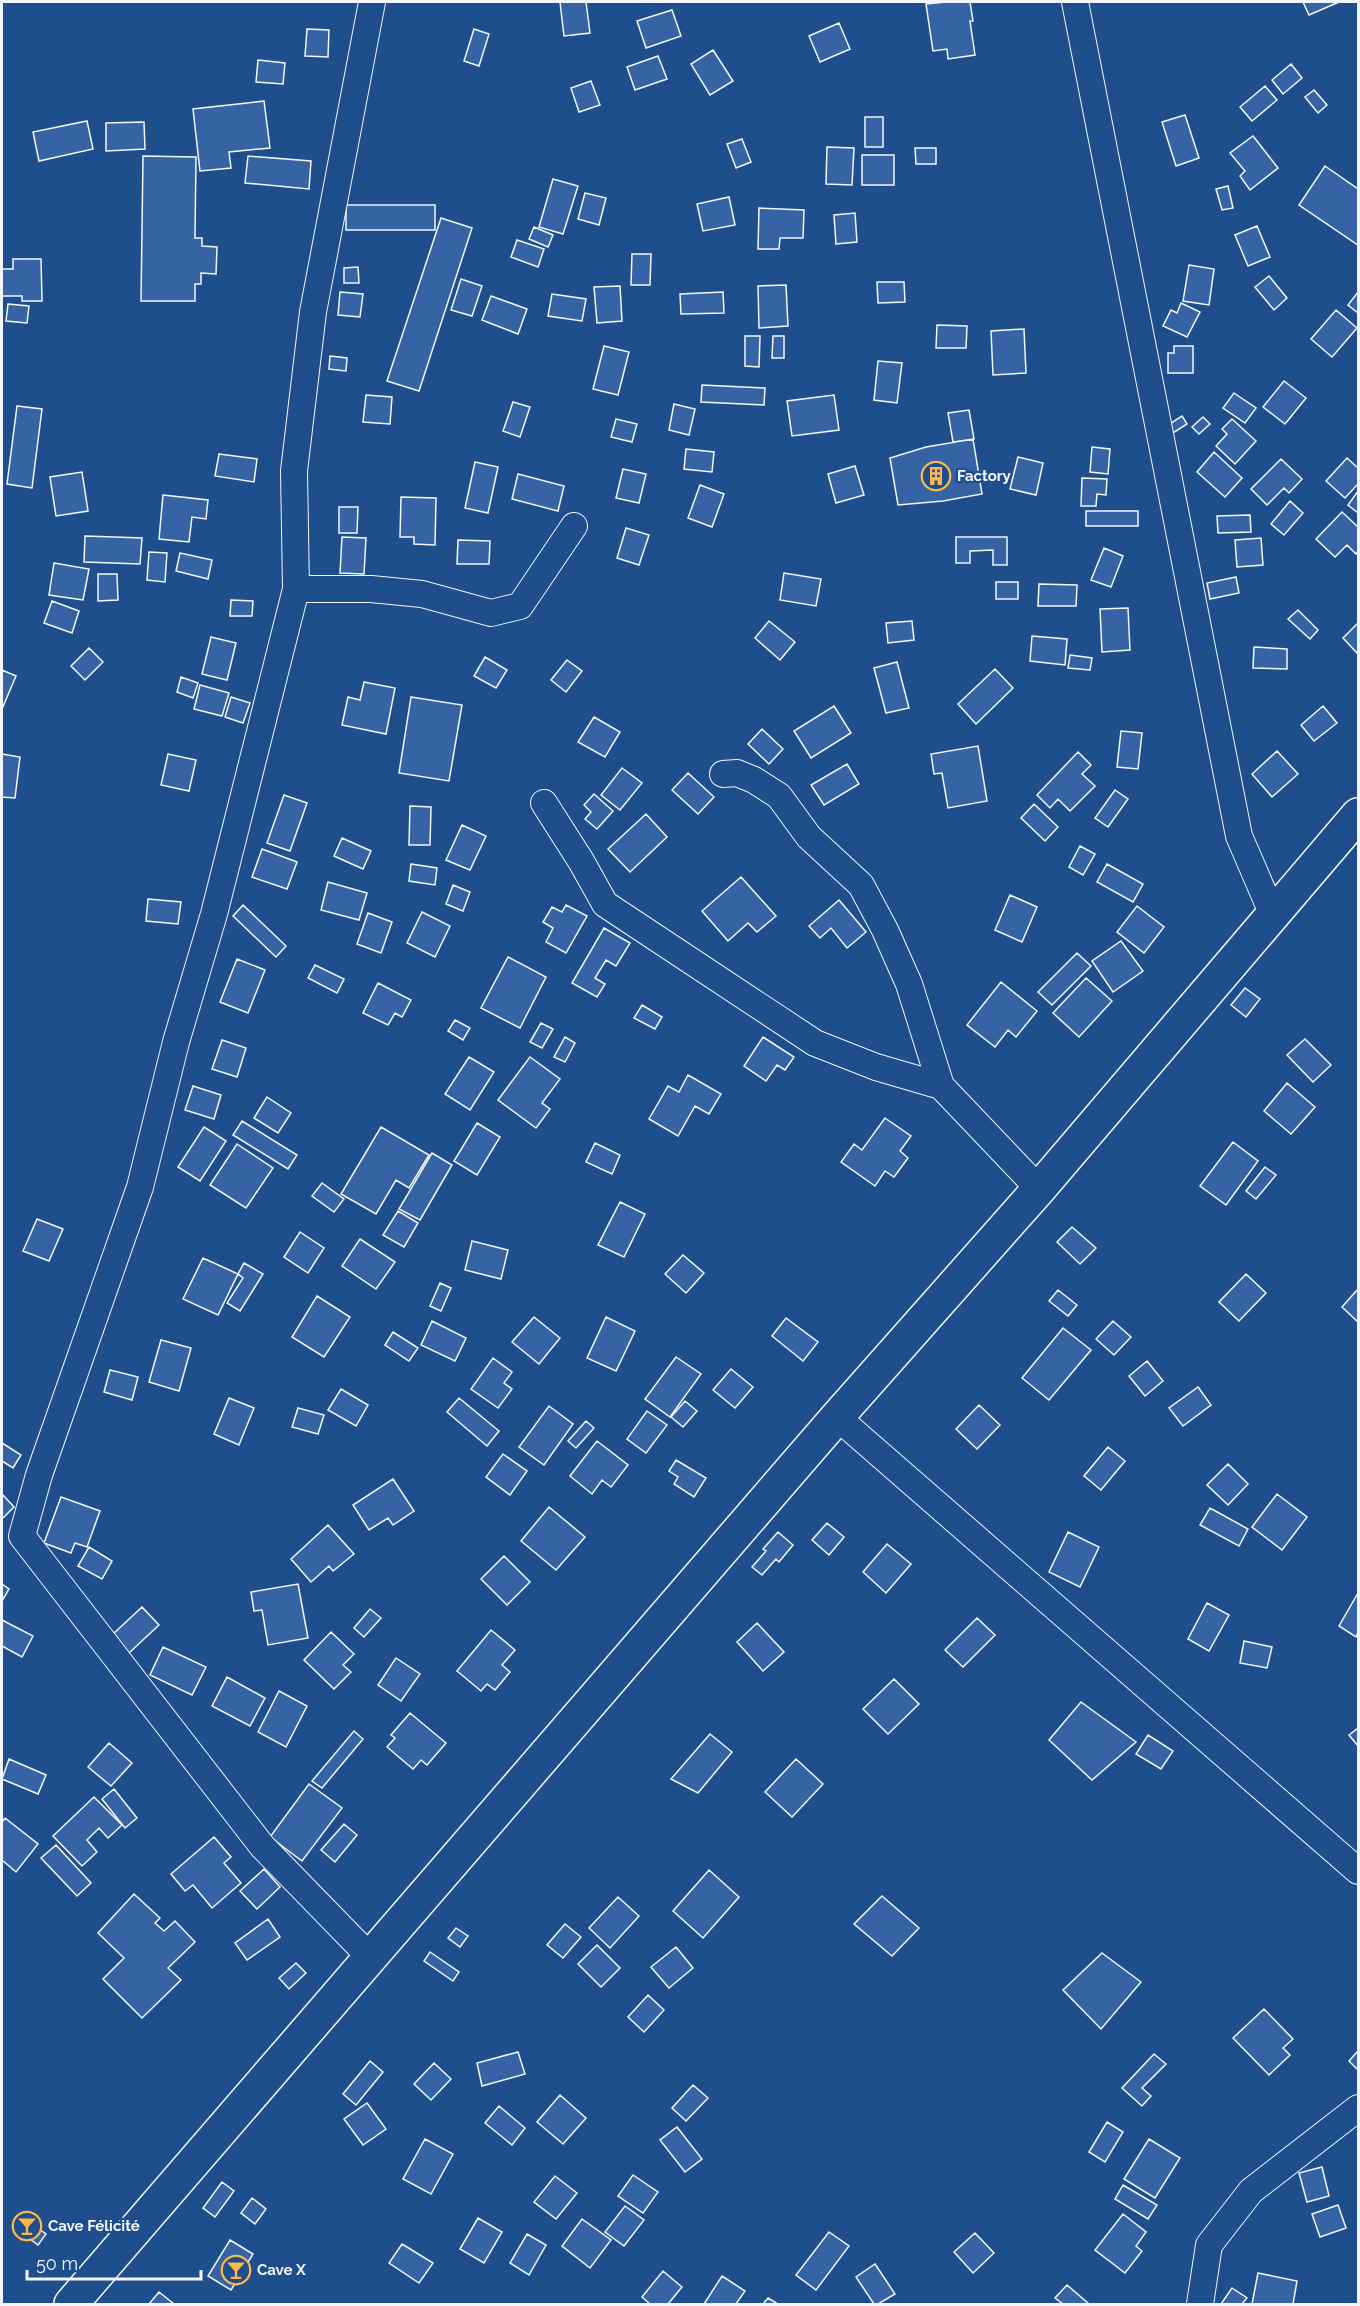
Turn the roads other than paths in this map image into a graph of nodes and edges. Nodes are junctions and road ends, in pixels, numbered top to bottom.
1 (372, 2) edge
2 (1075, 2) edge
3 (574, 526) dead end
4 (296, 589) junction
5 (723, 774) dead end
6 (544, 802) dead end
7 (1359, 815) edge
8 (1273, 915) junction
9 (941, 1086) junction
10 (1039, 1189) junction
11 (837, 1417) junction
12 (12, 1534) edge
13 (1359, 1871) edge
14 (370, 1957) junction
15 (1359, 2108) edge
16 (71, 2304) edge
17 (1200, 2304) edge

1 - 4 street
2 - 8 street
3 - 4 street
4 - 12 street
5 - 9 street
6 - 9 street
7 - 8 main road
8 - 10 main road
9 - 10 street
10 - 11 main road
11 - 13 street
11 - 14 main road
12 - 14 street
14 - 16 main road
15 - 17 street

